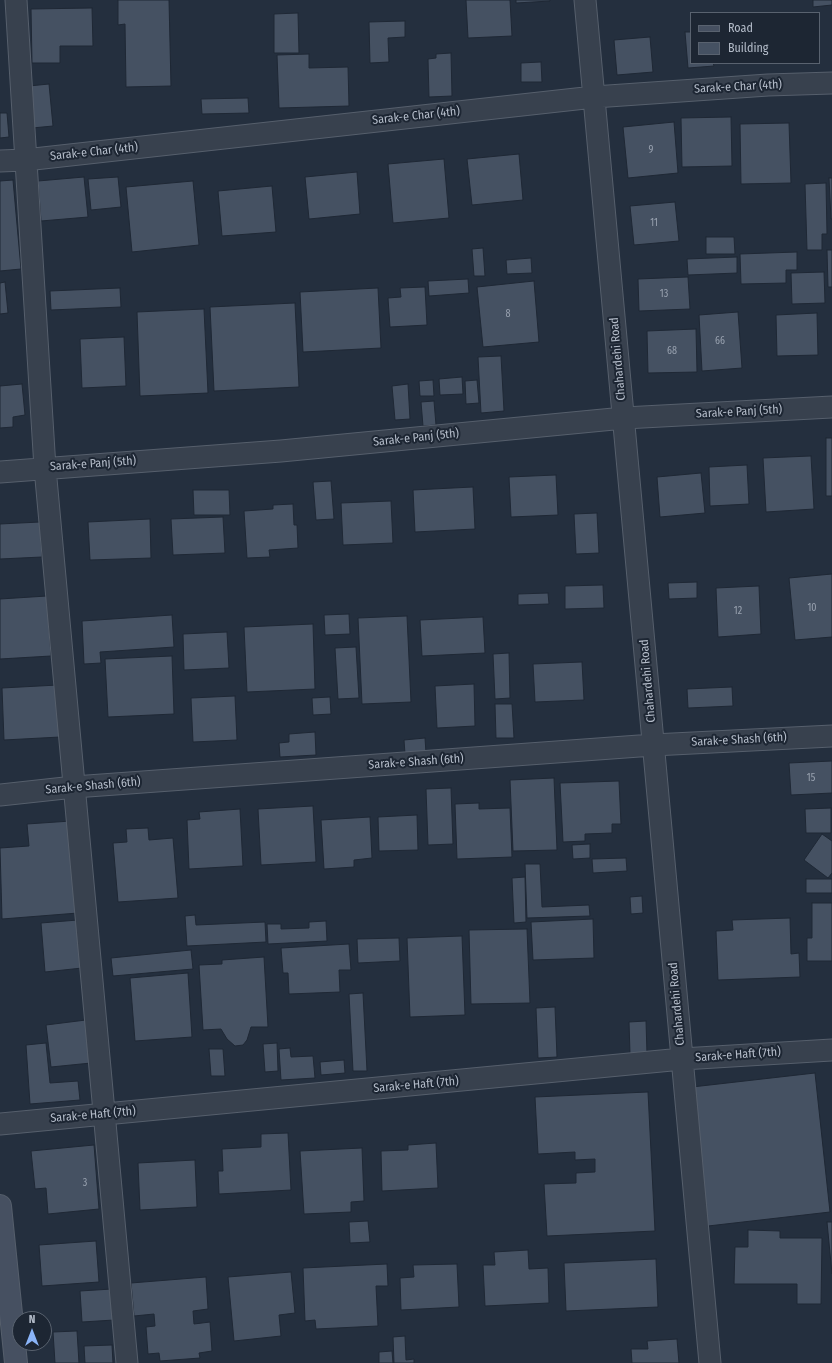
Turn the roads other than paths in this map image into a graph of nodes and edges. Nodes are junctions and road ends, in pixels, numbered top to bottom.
1 (16, 0) edge
2 (585, 0) edge
3 (832, 83) edge
4 (594, 97) junction
5 (25, 160) junction
6 (0, 161) edge
7 (832, 407) edge
8 (624, 418) junction
9 (45, 468) junction
10 (0, 472) edge
11 (832, 736) edge
12 (653, 745) junction
13 (74, 787) junction
14 (0, 795) edge
15 (832, 1050) edge
16 (682, 1059) junction
17 (104, 1114) junction
18 (0, 1124) edge
19 (0, 1206) edge
20 (7, 1335) edge
21 (16, 1363) edge
22 (127, 1363) edge
23 (710, 1363) edge

1 - 5 street
2 - 4 street, Chahardehi Road
3 - 4 street, Sarak-e Char (4th)
4 - 5 street, Sarak-e Char (4th)
4 - 8 street, Chahardehi Road
5 - 6 street, Sarak-e Char (4th)
5 - 9 street
7 - 8 street, Sarak-e Panj (5th)
8 - 9 street, Sarak-e Panj (5th)
8 - 12 street, Chahardehi Road
9 - 10 street, Sarak-e Panj (5th)
9 - 13 street
11 - 12 street, Sarak-e Shash (6th)
12 - 13 street, Sarak-e Shash (6th)
12 - 16 street, Chahardehi Road
13 - 14 street, Sarak-e Shash (6th)
13 - 17 street
15 - 16 street, Sarak-e Haft (7th)
16 - 17 street, Sarak-e Haft (7th)
16 - 23 street, Chahardehi Road
17 - 18 street, Sarak-e Haft (7th)
17 - 22 street
19 - 20 street
20 - 21 street

